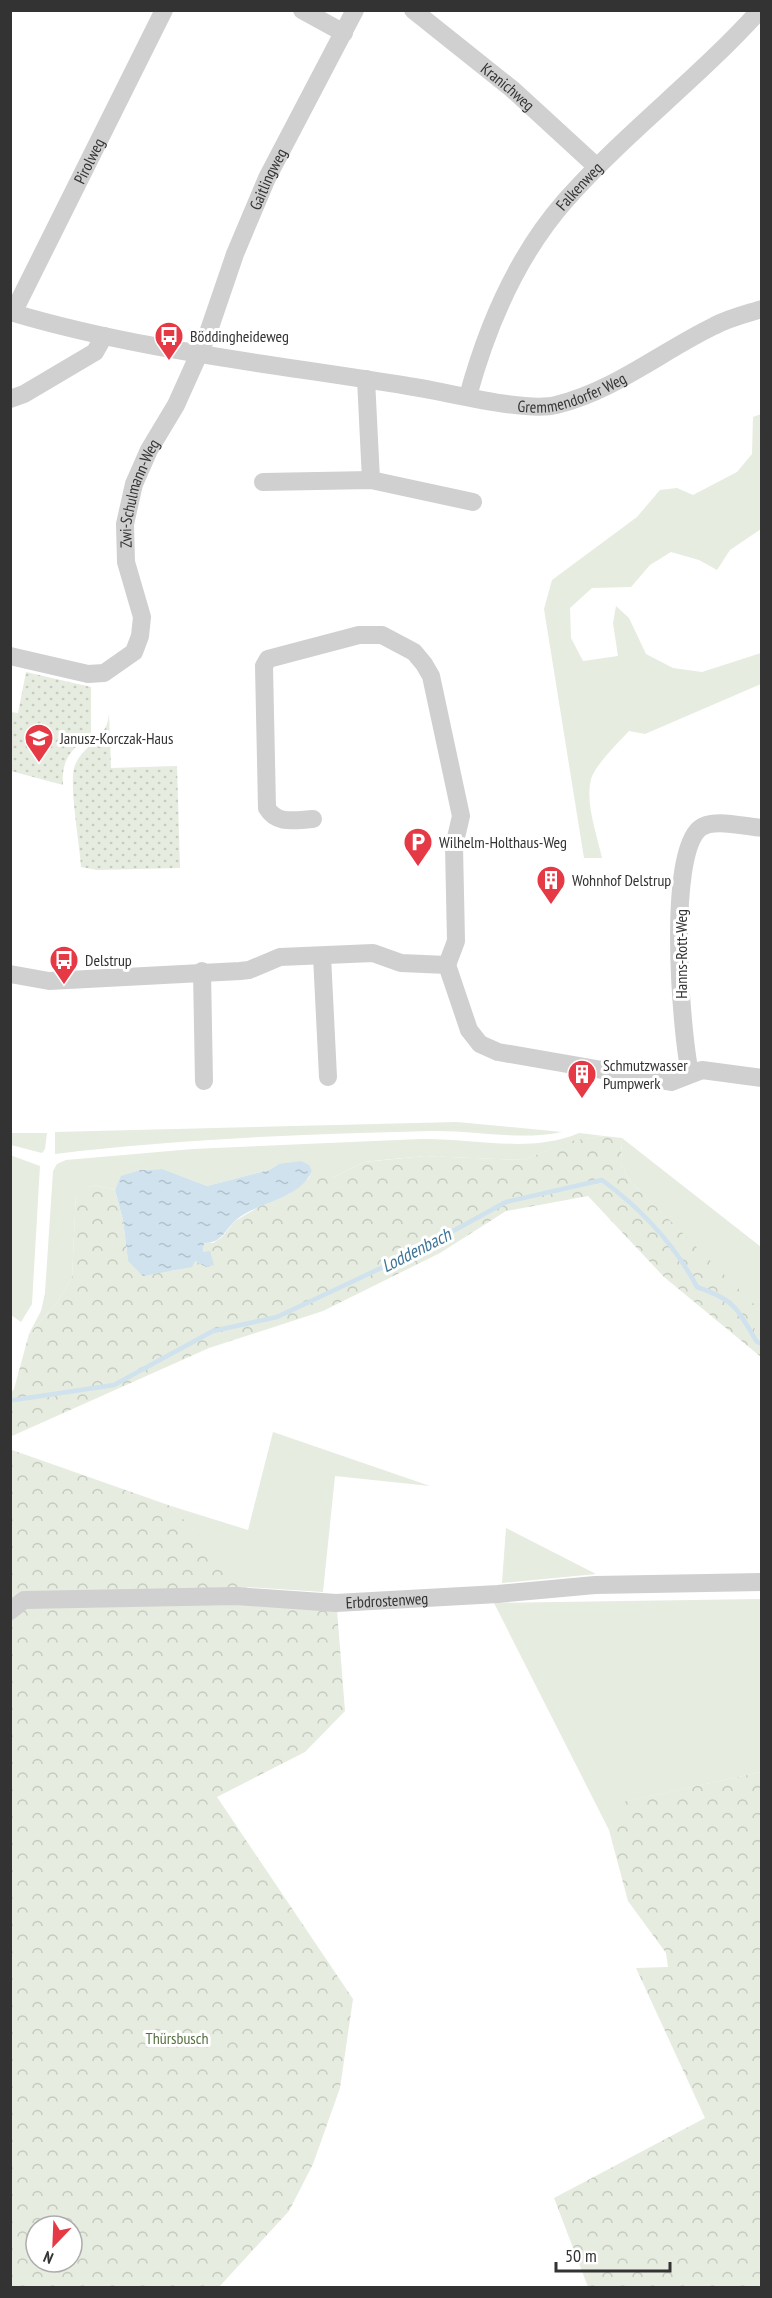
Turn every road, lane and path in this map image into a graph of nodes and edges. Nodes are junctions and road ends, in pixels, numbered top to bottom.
1 (164, 10) edge
2 (302, 10) edge
3 (355, 10) edge
4 (413, 10) edge
5 (754, 18) edge
6 (344, 33) junction
7 (597, 167) junction
8 (762, 309) edge
9 (12, 313) edge
10 (104, 336) junction
11 (197, 355) junction
12 (366, 379) junction
13 (468, 396) junction
14 (10, 399) edge
15 (371, 480) junction
16 (263, 482) dead end
17 (473, 501) dead end
18 (10, 656) edge
19 (313, 819) dead end
20 (762, 828) edge
21 (322, 956) junction
22 (447, 965) junction
23 (202, 972) junction
24 (10, 974) edge
25 (690, 1073) junction
26 (328, 1077) dead end
27 (762, 1078) edge
28 (204, 1081) dead end
29 (762, 1582) edge
30 (12, 1607) edge

1 - 9 street, Pirolweg
2 - 6 street
3 - 6 street, Gaitlingweg
4 - 7 street, Kranichweg
5 - 7 street, Falkenweg
6 - 11 street, Gaitlingweg
7 - 13 street, Falkenweg
8 - 13 street, Gremmendorfer Weg
9 - 10 street
10 - 11 street, Gremmendorfer Weg
10 - 14 street
11 - 12 street, Gremmendorfer Weg
11 - 18 street, Zwi-Schulmann-Weg
12 - 13 street, Gremmendorfer Weg
12 - 15 street
15 - 16 street
15 - 17 street
19 - 22 street
20 - 25 street, Hanns-Rott-Weg
21 - 22 street
21 - 23 street
21 - 26 street
22 - 25 street
23 - 24 street
23 - 28 street
25 - 27 street
29 - 30 street, Erbdrostenweg

